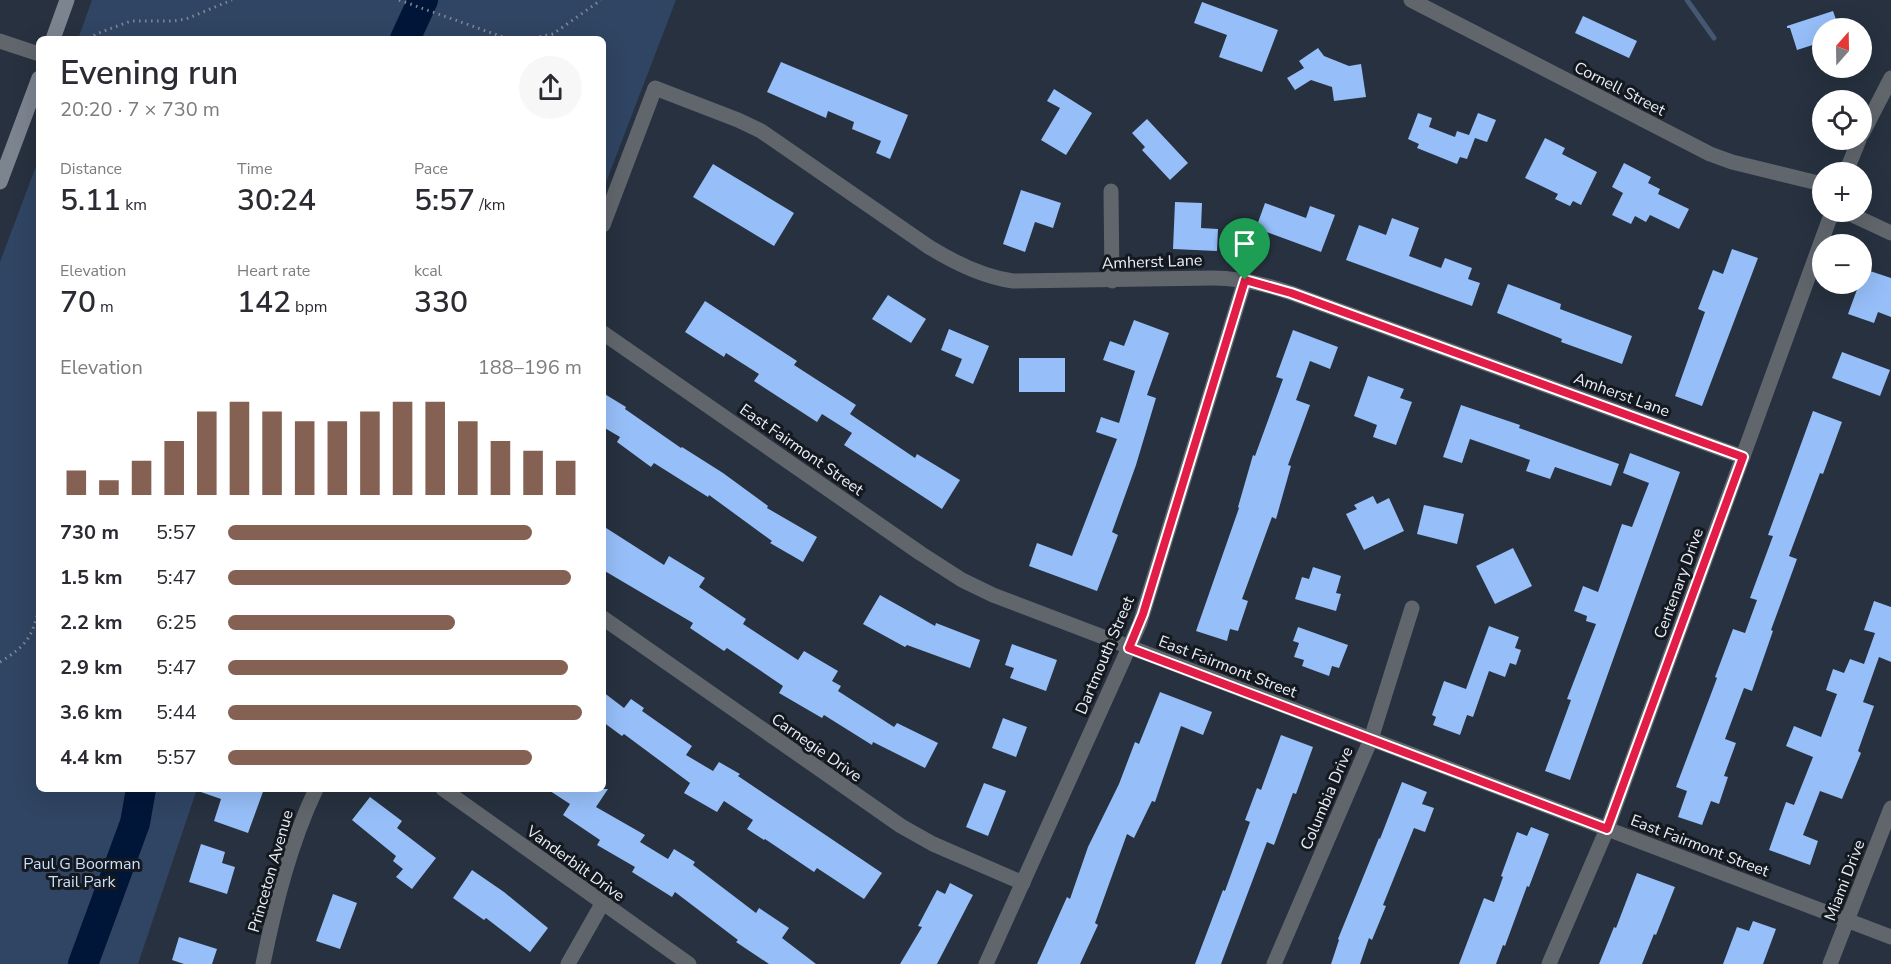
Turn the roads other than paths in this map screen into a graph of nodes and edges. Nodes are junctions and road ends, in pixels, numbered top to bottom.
1 (67, 0) edge
2 (1411, 0) edge
3 (54, 36) edge
4 (0, 41) edge
5 (36, 53) edge
6 (1891, 78) edge
7 (36, 86) edge
8 (1872, 115) edge
9 (0, 182) edge
10 (1812, 182) edge
11 (1111, 191) dead end
12 (606, 217) edge
13 (1828, 222) edge
14 (1867, 222) edge
15 (1891, 233) edge
16 (1112, 280) junction
17 (1245, 280) junction
18 (606, 335) edge
19 (1743, 457) junction
20 (1412, 608) dead end
21 (606, 620) edge
22 (1129, 648) junction
23 (1371, 739) junction
24 (315, 792) edge
25 (446, 792) edge
26 (1891, 808) edge
27 (1607, 829) junction
28 (1023, 883) junction
29 (602, 904) junction
30 (1848, 921) junction
31 (1891, 937) edge
32 (263, 964) edge
33 (568, 964) edge
34 (689, 964) edge
35 (986, 964) edge
36 (1274, 964) edge
37 (1549, 964) edge
38 (1830, 964) edge

1 - 3 main road
2 - 10 street, Cornell Street
4 - 5 street
6 - 8 street
7 - 9 main road
11 - 16 street
12 - 16 street, Amherst Lane
13 - 19 street, Centenary Drive
14 - 15 street
16 - 17 street, Amherst Lane
17 - 19 street, Amherst Lane
17 - 22 street, Dartmouth Street
18 - 22 street, East Fairmont Street
19 - 27 street, Centenary Drive
20 - 23 street, Columbia Drive
21 - 28 street, Carnegie Drive
22 - 23 street, East Fairmont Street
22 - 28 street, Dartmouth Street
23 - 27 street, East Fairmont Street
23 - 36 street, Columbia Drive
24 - 32 street, Princeton Avenue
25 - 29 street, Vanderbilt Drive
26 - 30 street, Miami Drive
27 - 30 street, East Fairmont Street
27 - 37 street, Centenary Drive
28 - 35 street, Dartmouth Street
29 - 33 street
29 - 34 street, Vanderbilt Drive
30 - 31 street, East Fairmont Street
30 - 38 street, Miami Drive

